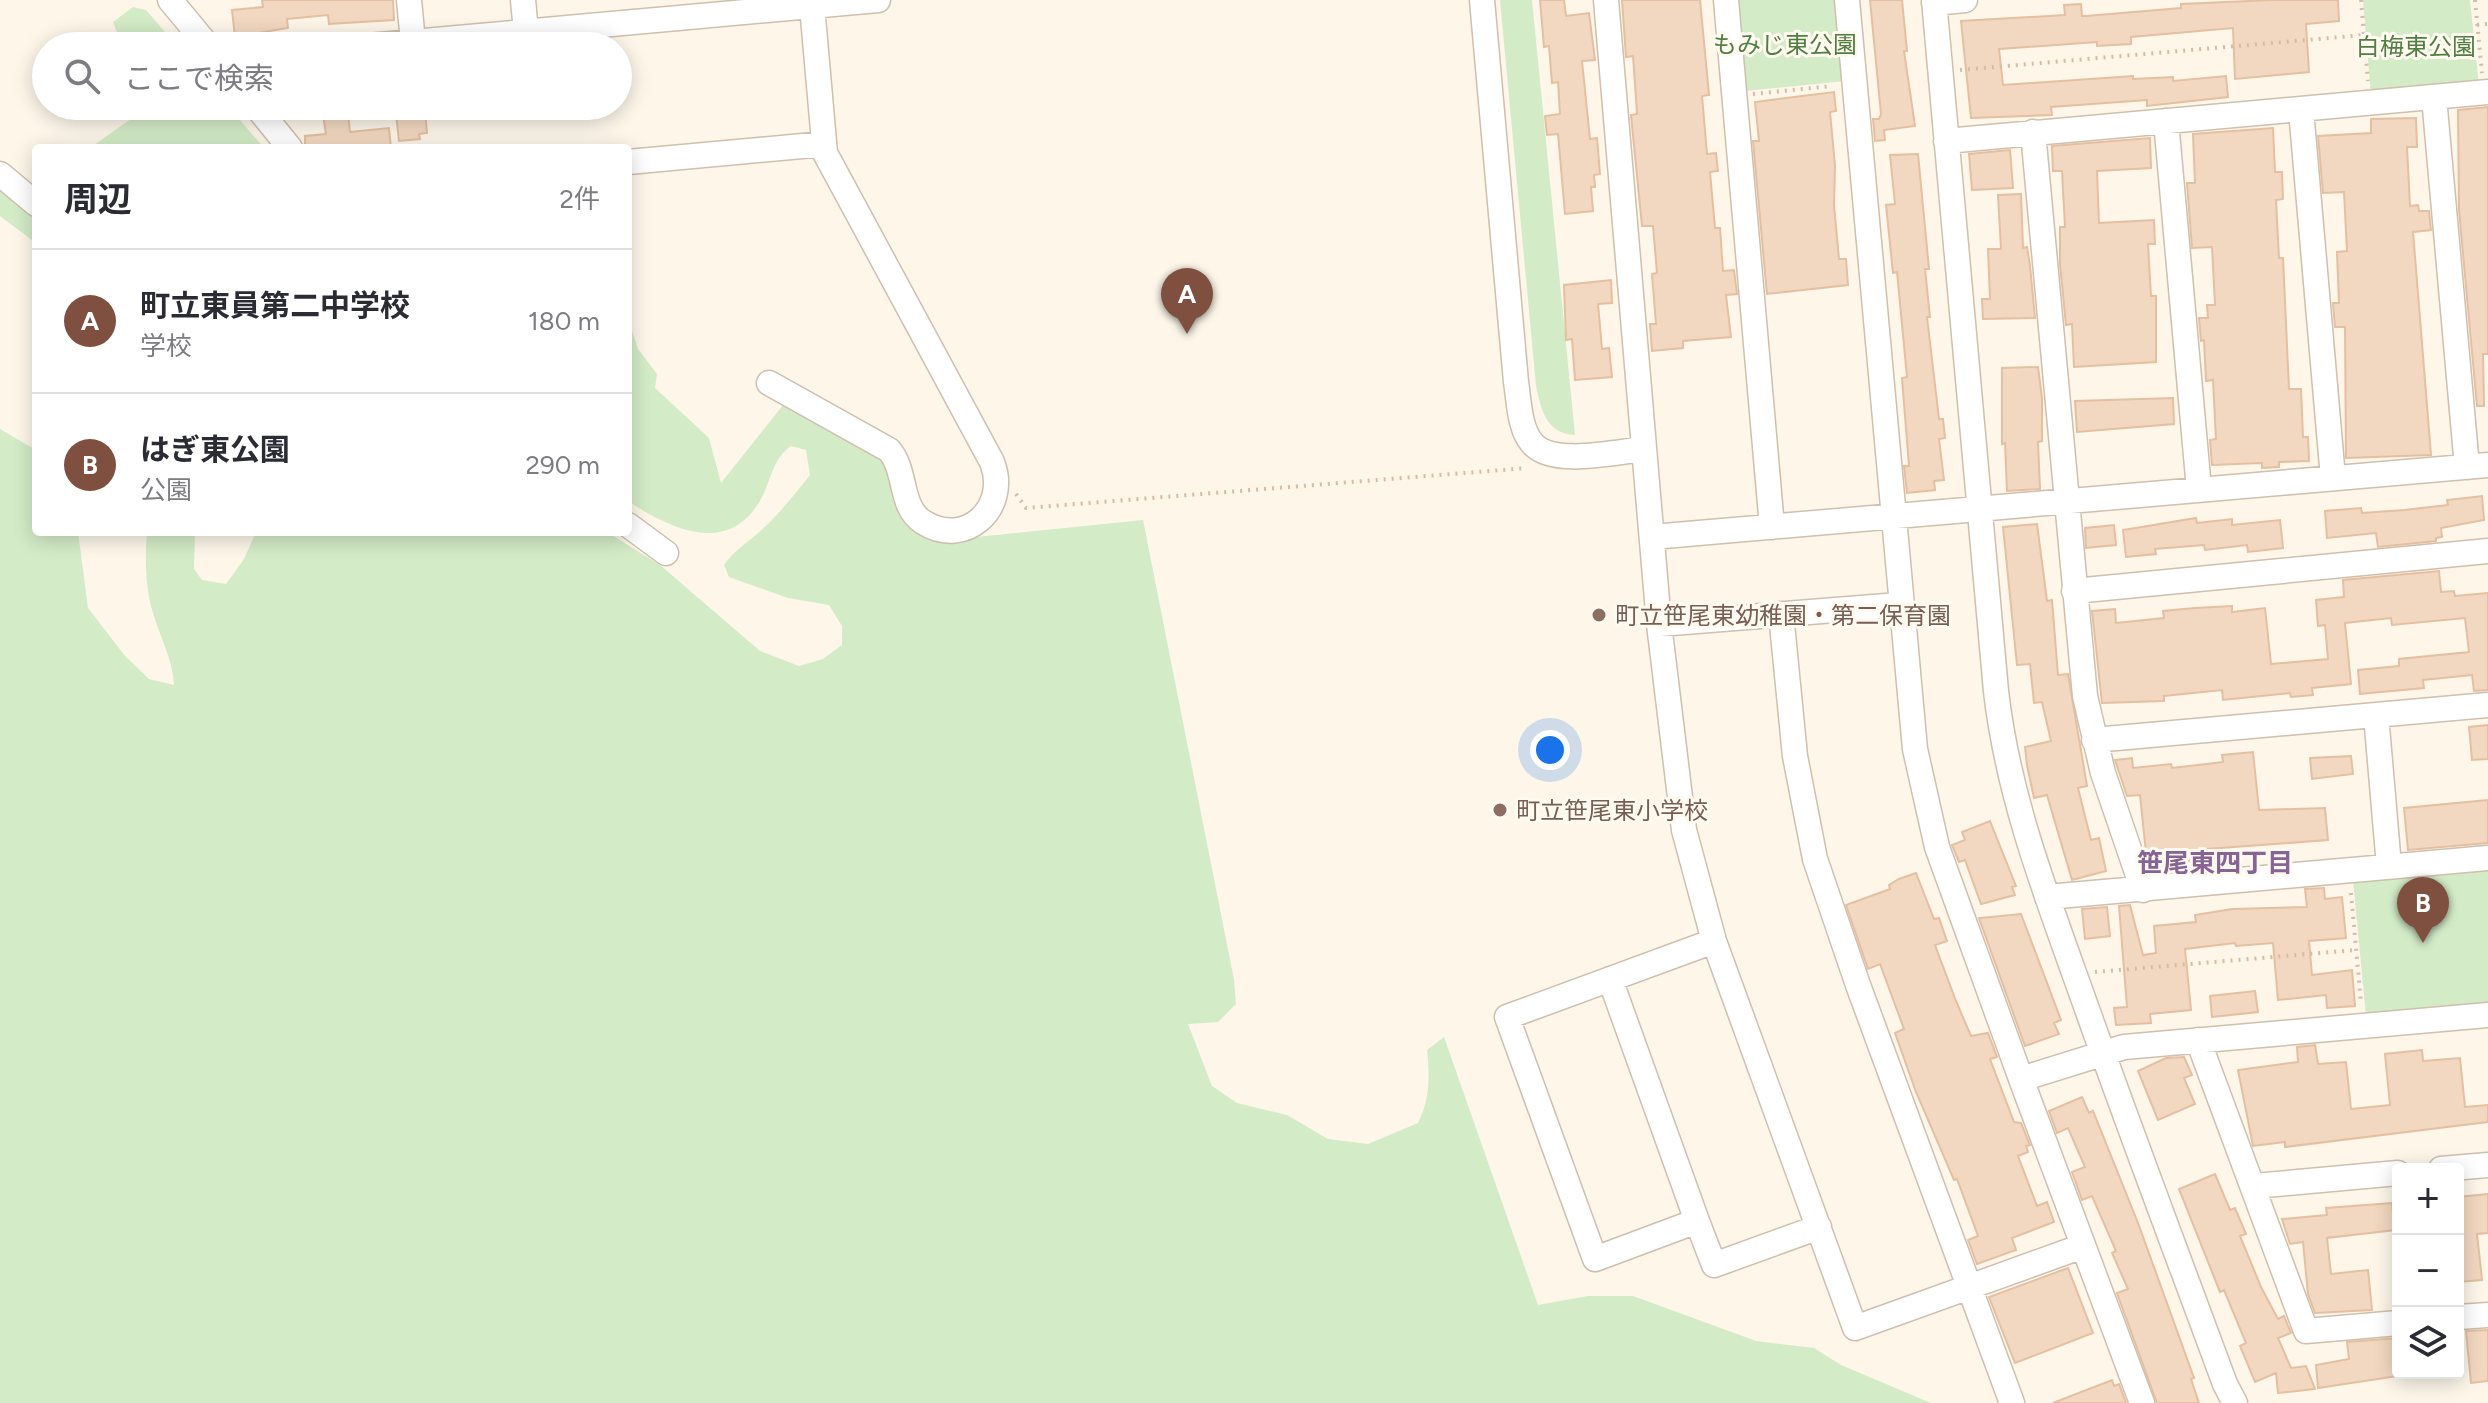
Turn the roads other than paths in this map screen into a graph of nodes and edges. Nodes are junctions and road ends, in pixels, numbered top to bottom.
1 (170, 0) edge
2 (409, 0) edge
3 (523, 0) edge
4 (878, 0) edge
5 (1482, 0) edge
6 (1606, 0) edge
7 (1726, 0) edge
8 (1847, 0) edge
9 (1965, 0) edge
10 (1934, 1) edge
11 (812, 6) junction
12 (612, 12) edge
13 (196, 32) edge
14 (412, 32) edge
15 (526, 32) joint
16 (2486, 92) edge
17 (2434, 97) junction
18 (2301, 110) junction
19 (267, 120) edge
20 (2166, 121) junction
21 (2033, 132) junction
22 (1946, 141) junction
23 (287, 144) edge
24 (824, 144) junction
25 (632, 162) edge
26 (0, 174) edge
27 (32, 201) edge
28 (769, 383) dead end
29 (1644, 449) junction
30 (2478, 466) edge
31 (2333, 478) junction
32 (2199, 489) junction
33 (2065, 501) junction
34 (1979, 509) junction
35 (1892, 516) junction
36 (1772, 527) junction
37 (632, 528) edge
38 (1652, 537) junction
39 (2488, 551) edge
40 (666, 553) dead end
41 (2074, 591) junction
42 (1899, 605) junction
43 (1781, 614) junction
44 (1659, 624) junction
45 (2488, 705) edge
46 (2376, 715) junction
47 (2094, 740) junction
48 (2488, 858) edge
49 (2389, 866) junction
50 (2143, 890) junction
51 (2047, 897) junction
52 (1714, 941) junction
53 (1610, 979) junction
54 (2488, 1015) edge
55 (2198, 1040) junction
56 (2102, 1052) junction
57 (2021, 1079) junction
58 (2488, 1165) edge
59 (2464, 1167) edge
60 (2392, 1174) edge
61 (2254, 1186) junction
62 (1697, 1221) junction
63 (1819, 1227) junction
64 (2083, 1246) junction
65 (1970, 1287) junction
66 (2488, 1315) edge
67 (2464, 1317) edge
68 (2392, 1324) edge
69 (2012, 1403) edge
70 (2142, 1403) edge
71 (2235, 1403) edge

1 - 13 street
2 - 14 street
3 - 15 street
4 - 11 street
5 - 29 street
6 - 29 street
7 - 36 street
8 - 35 street
9 - 10 street
10 - 22 street
11 - 12 street
11 - 24 street
12 - 15 street
16 - 17 street
17 - 18 street
17 - 30 street
18 - 20 street
18 - 31 street
19 - 23 street
20 - 21 street
20 - 32 street
21 - 22 street
21 - 33 street
22 - 34 street
24 - 25 street
24 - 28 street
26 - 27 street
29 - 38 street
30 - 31 street
31 - 32 street
32 - 33 street
33 - 34 street
33 - 41 street
34 - 35 street
34 - 51 street
35 - 36 street
35 - 42 street
36 - 38 street
37 - 40 street
38 - 44 street
39 - 41 street
41 - 47 street
42 - 43 street
42 - 57 street
43 - 44 street
43 - 65 street
44 - 52 street
45 - 46 street
46 - 47 street
46 - 49 street
47 - 50 street
48 - 49 street
49 - 50 street
50 - 51 street
51 - 56 street
52 - 53 street
52 - 63 street
53 - 62 street
53 - 62 street
54 - 55 street
55 - 56 street
55 - 61 street
56 - 57 street
56 - 71 street
57 - 64 street
58 - 59 street
60 - 61 street
61 - 68 street
62 - 63 street
63 - 65 street
64 - 65 street
64 - 70 street
65 - 69 street
66 - 67 street

